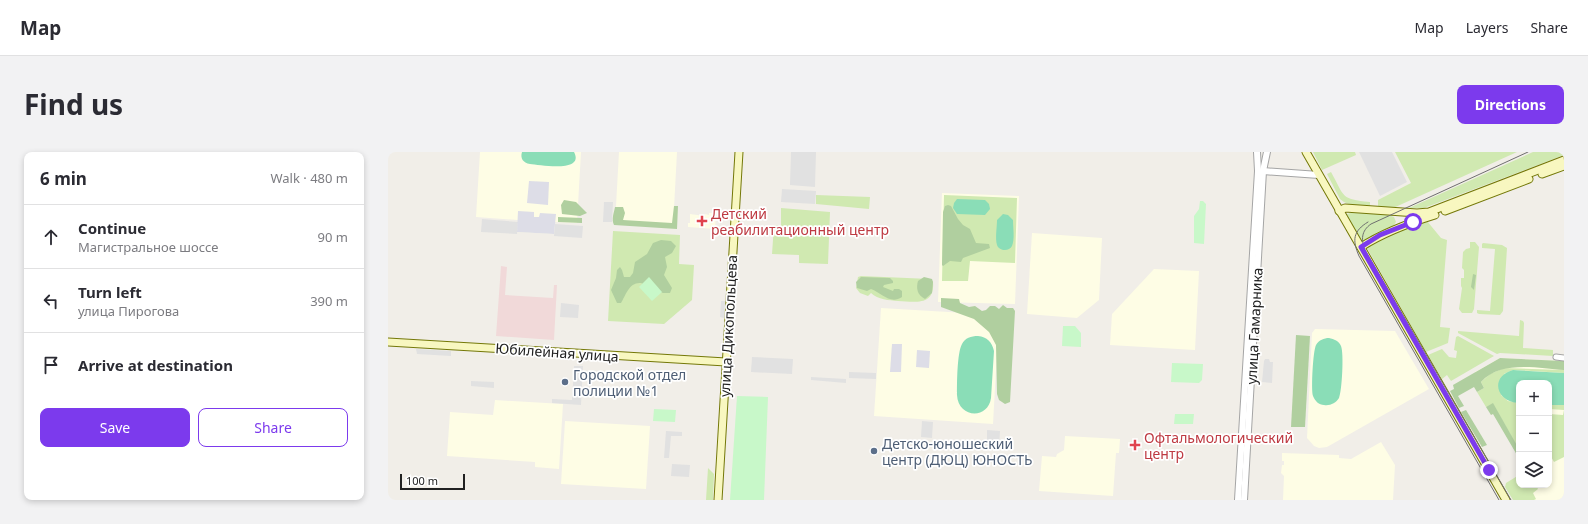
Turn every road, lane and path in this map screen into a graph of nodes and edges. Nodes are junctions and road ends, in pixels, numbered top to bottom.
1 (739, 152) edge
2 (1257, 152) edge
3 (1267, 152) edge
4 (1306, 152) edge
5 (1564, 160) edge
6 (1564, 166) edge
7 (1263, 171) junction
8 (1319, 175) junction
9 (1340, 211) junction
10 (1395, 212) junction
11 (1398, 227) junction
12 (1361, 247) junction
13 (388, 342) edge
14 (1556, 357) dead end
15 (1564, 358) edge
16 (726, 362) junction
17 (718, 500) edge
18 (1238, 500) edge
19 (1244, 500) edge
20 (1506, 500) edge

1 - 16 main road, улица Дикопольцева
2 - 18 street, улица Гамарника
3 - 7 street, улица Гамарника
4 - 8 main road
5 - 10 main road
6 - 11 main road
7 - 8 street
7 - 19 street, улица Гамарника
8 - 9 main road
9 - 10 main road
9 - 12 main road
10 - 11 main road
11 - 12 main road
12 - 20 main road
13 - 16 main road, Юбилейная улица
14 - 15 street
16 - 17 main road, улица Дикопольцева

